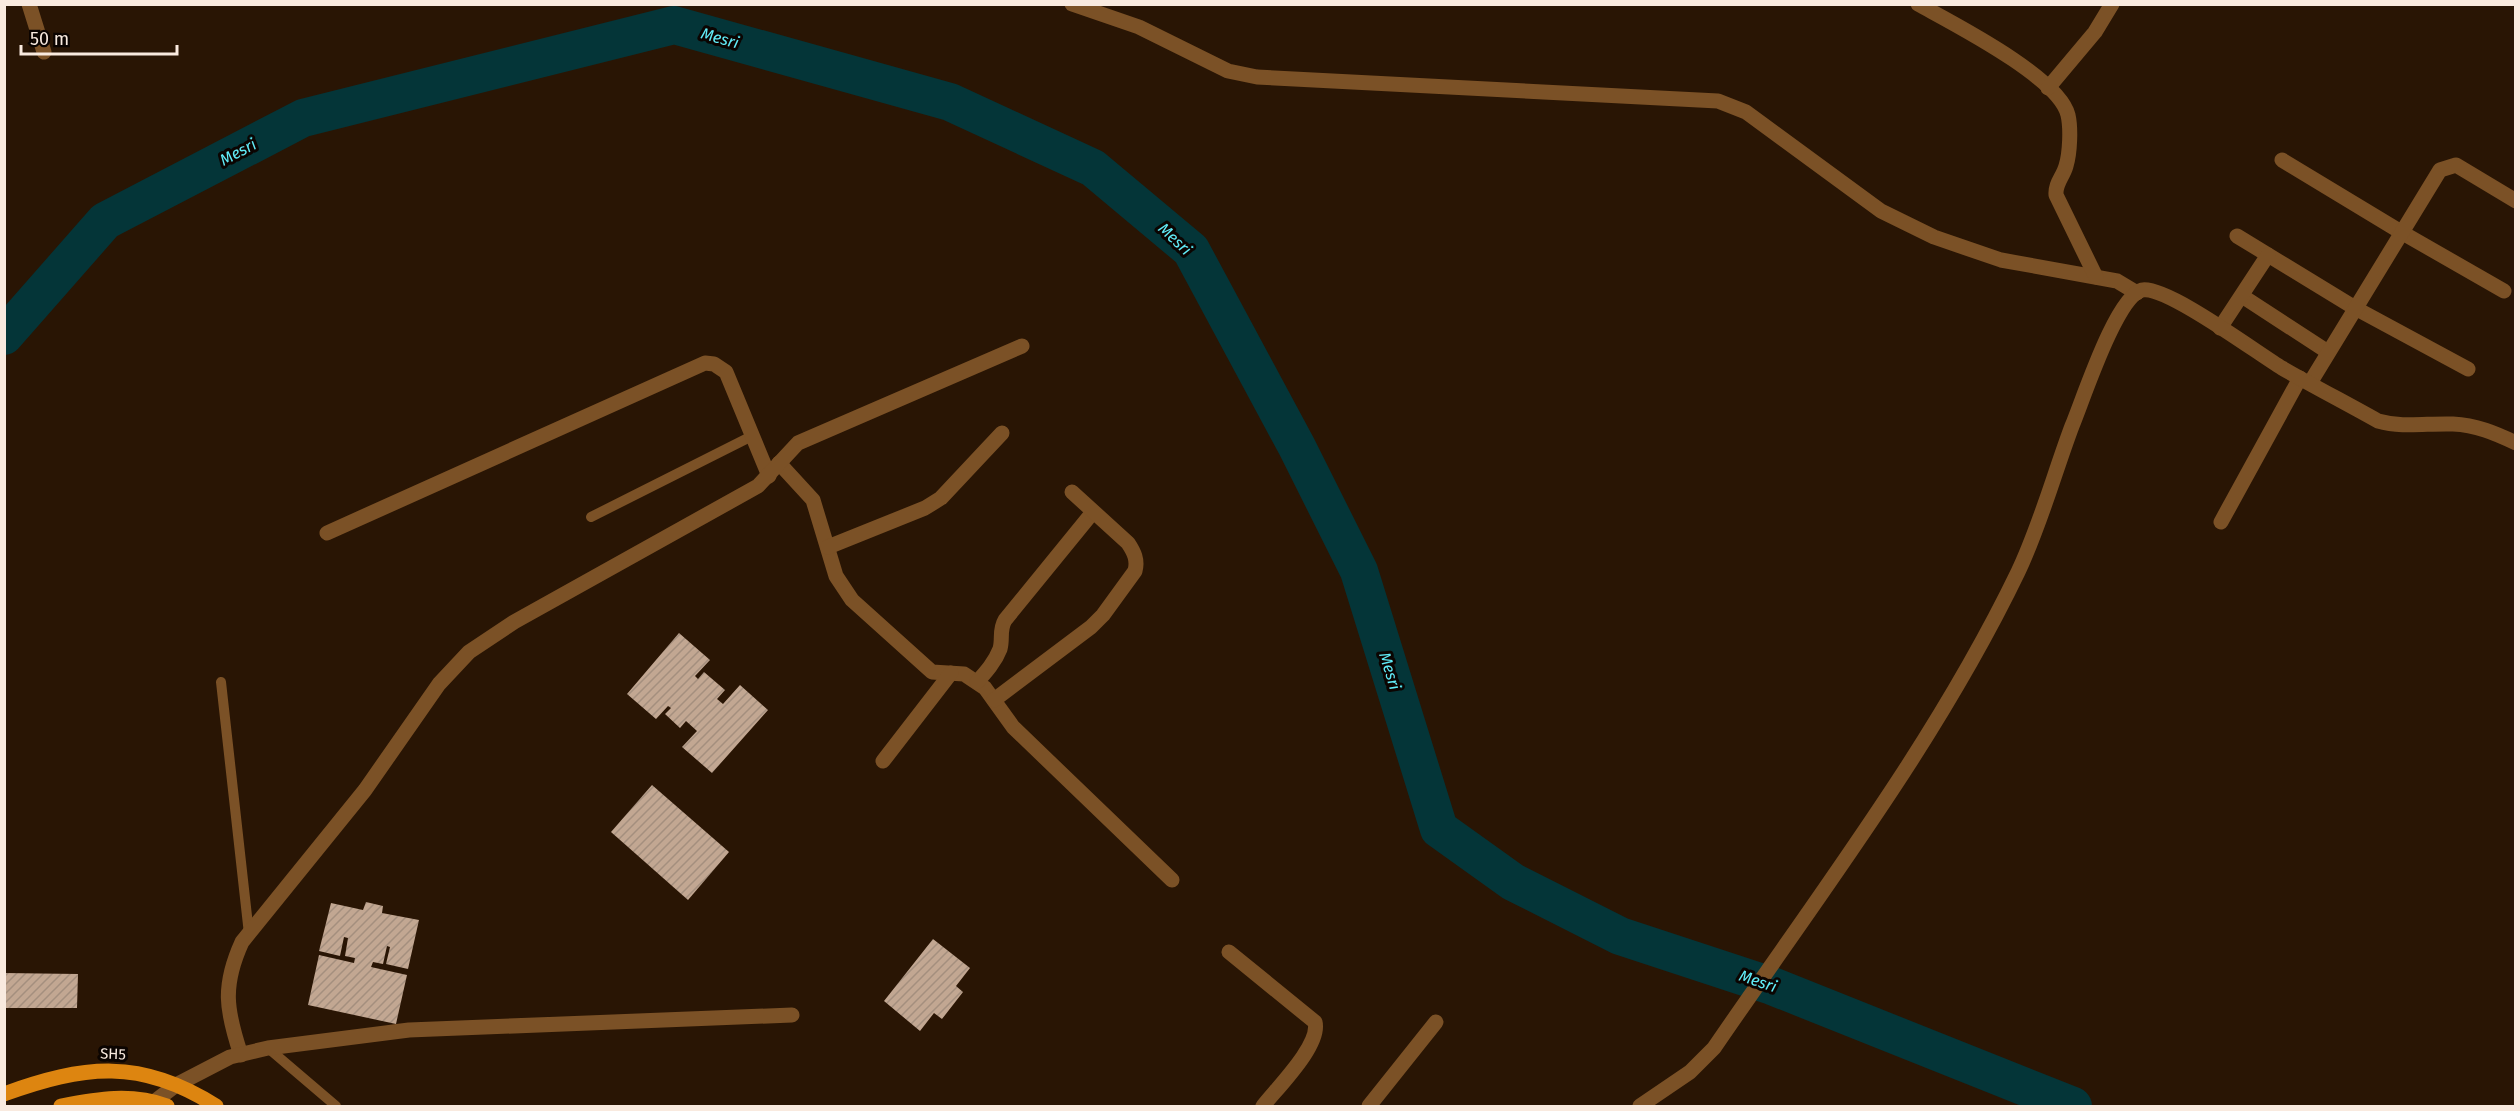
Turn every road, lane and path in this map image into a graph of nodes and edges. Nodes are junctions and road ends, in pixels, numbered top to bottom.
1 (29, 4) edge
2 (1072, 4) edge
3 (1918, 4) edge
4 (2112, 4) edge
5 (44, 51) dead end
6 (2048, 88) junction
7 (2282, 160) dead end
8 (2516, 201) edge
9 (2401, 232) junction
10 (2237, 236) dead end
11 (2268, 255) junction
12 (2096, 277) junction
13 (2505, 291) dead end
14 (2137, 293) junction
15 (2242, 296) junction
16 (2355, 308) junction
17 (2220, 328) junction
18 (1022, 346) dead end
19 (2328, 352) junction
20 (2468, 369) dead end
21 (2305, 381) junction
22 (1002, 433) dead end
23 (752, 436) junction
24 (2516, 442) edge
25 (774, 470) junction
26 (1071, 492) dead end
27 (1093, 512) junction
28 (591, 517) dead end
29 (2221, 522) dead end
30 (327, 533) dead end
31 (828, 547) junction
32 (951, 673) junction
33 (221, 682) dead end
34 (977, 682) junction
35 (994, 700) junction
36 (883, 761) dead end
37 (1172, 880) dead end
38 (249, 934) junction
39 (1229, 952) dead end
40 (792, 1015) dead end
41 (1436, 1022) dead end
42 (268, 1048) junction
43 (241, 1054) junction
44 (176, 1085) junction
45 (4, 1094) edge
46 (160, 1104) edge
47 (62, 1107) edge
48 (216, 1107) edge
49 (336, 1107) edge
50 (1263, 1107) edge
51 (1369, 1107) edge
52 (1640, 1107) edge

1 - 5 street
2 - 12 street
3 - 6 street
4 - 6 street
6 - 12 street
7 - 9 street
8 - 9 street
9 - 13 street
9 - 16 street
10 - 11 street
11 - 15 street
11 - 16 street
12 - 14 street
14 - 17 street
14 - 52 street
15 - 17 street
15 - 19 street
16 - 19 street
16 - 20 street
17 - 21 street
18 - 25 street
19 - 21 street
21 - 24 street
21 - 29 street
22 - 31 street
23 - 25 street
23 - 28 lane
23 - 30 street
25 - 31 street
25 - 38 street
26 - 27 street
27 - 34 street
27 - 35 street
31 - 32 street
32 - 34 street
32 - 36 street
33 - 38 lane
34 - 35 street
35 - 37 street
38 - 43 street
39 - 50 street
40 - 42 street
41 - 51 street
42 - 43 street
42 - 49 lane
43 - 44 street
44 - 45 main road, SH5
44 - 46 street
44 - 48 main road, SH5
46 - 47 main road

